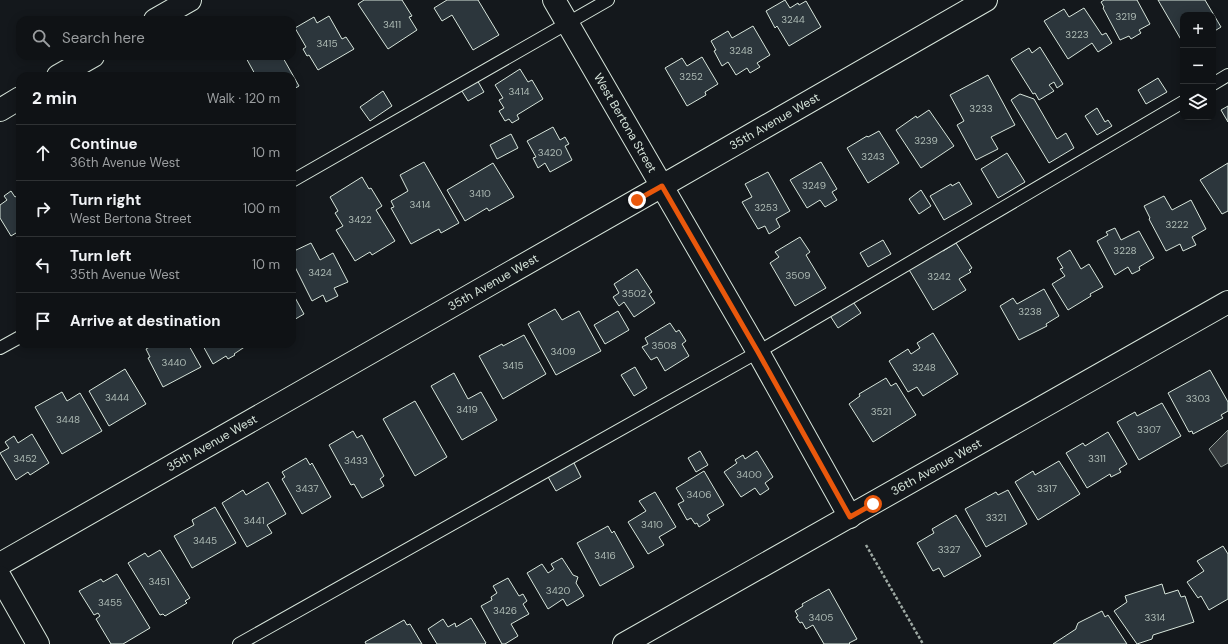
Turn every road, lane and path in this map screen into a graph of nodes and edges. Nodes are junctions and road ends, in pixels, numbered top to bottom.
1 (190, 0) edge
2 (554, 0) edge
3 (608, 0) edge
4 (986, 0) edge
5 (162, 16) edge
6 (568, 23) junction
7 (86, 60) edge
8 (65, 72) edge
9 (1228, 75) edge
10 (1216, 82) edge
11 (16, 100) edge
12 (1180, 104) edge
13 (0, 110) edge
14 (296, 179) edge
15 (662, 186) junction
16 (1228, 302) edge
17 (16, 339) edge
18 (0, 348) edge
19 (758, 352) junction
20 (850, 517) junction
21 (866, 545) dead end
22 (0, 564) edge
23 (0, 577) edge
24 (38, 644) edge
25 (239, 644) edge
26 (624, 644) edge
27 (923, 644) edge

1 - 5 street
2 - 6 street, West Bertona Street
3 - 6 lane
4 - 15 street, 35th Avenue West
6 - 14 lane
6 - 15 street, West Bertona Street
7 - 8 street
9 - 10 lane
11 - 13 street
12 - 19 lane
15 - 19 street, West Bertona Street
15 - 22 street, 35th Avenue West
16 - 20 street, 36th Avenue West
17 - 18 lane
19 - 20 street, West Bertona Street
19 - 25 lane
20 - 26 street, 36th Avenue West
21 - 27 path
23 - 24 street

